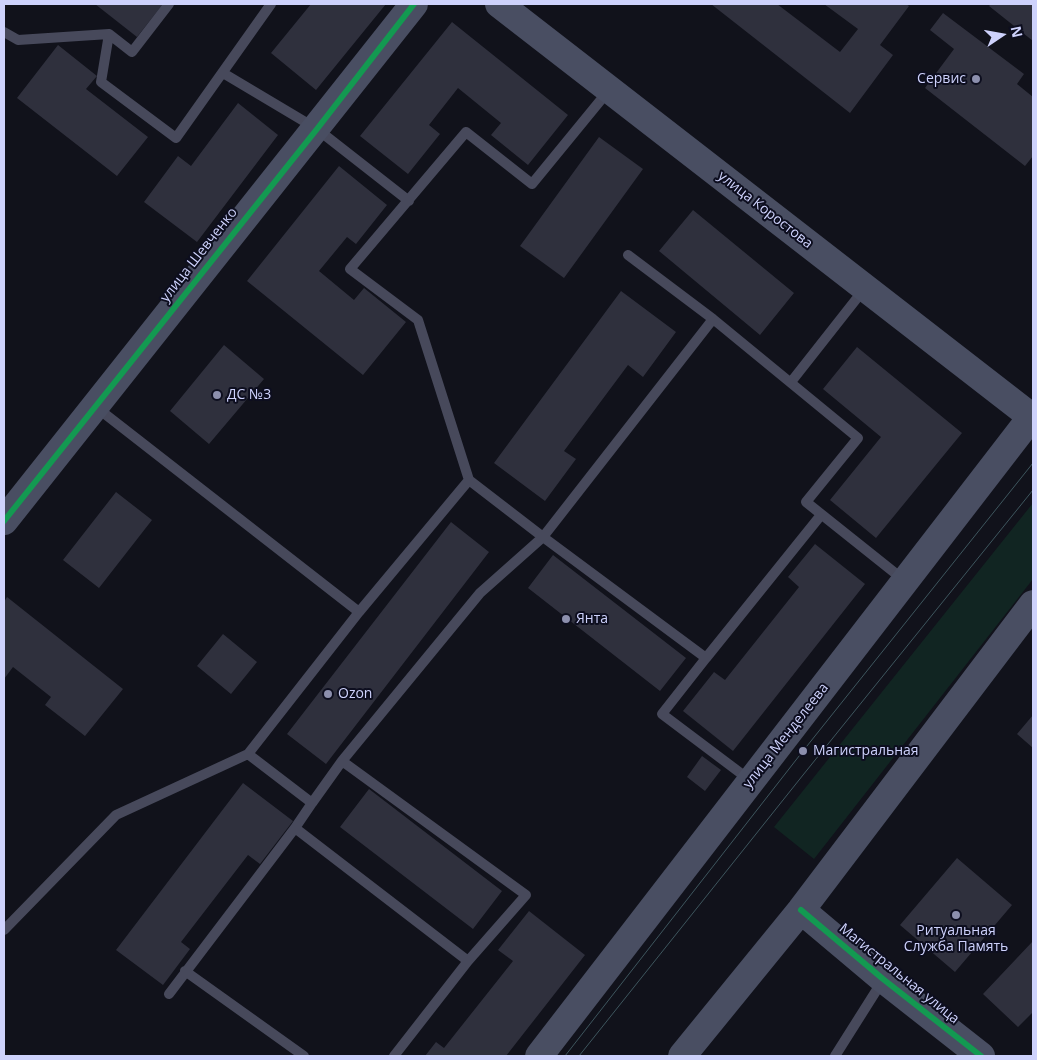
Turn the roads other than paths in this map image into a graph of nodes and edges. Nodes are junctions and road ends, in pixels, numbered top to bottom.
1 (169, 4) edge
2 (271, 4) edge
3 (414, 4) edge
4 (499, 4) edge
5 (4, 32) edge
6 (109, 34) junction
7 (223, 73) junction
8 (609, 89) junction
9 (408, 201) junction
10 (628, 255) dead end
11 (866, 288) junction
12 (714, 319) junction
13 (791, 382) junction
14 (95, 406) dead end
15 (1033, 416) edge
16 (469, 480) junction
17 (6, 513) edge
18 (821, 514) junction
19 (543, 537) junction
20 (906, 581) junction
21 (1033, 604) edge
22 (358, 612) junction
23 (706, 658) junction
24 (248, 754) junction
25 (342, 762) junction
26 (751, 782) junction
27 (312, 802) junction
28 (295, 828) junction
29 (801, 910) junction
30 (4, 930) edge
31 (468, 961) junction
32 (185, 971) junction
33 (883, 979) junction
34 (168, 994) dead end
35 (304, 1056) edge
36 (394, 1056) edge
37 (539, 1056) edge
38 (682, 1056) edge
39 (835, 1056) edge
40 (981, 1056) edge

1 - 6 lane
2 - 7 lane
3 - 17 main road, улица Шевченко
4 - 8 main road, улица Коростова
5 - 6 lane
6 - 7 lane
7 - 9 lane
8 - 9 lane
8 - 11 main road, улица Коростова
9 - 16 lane
10 - 12 lane
11 - 13 lane
11 - 15 main road, улица Коростова
12 - 13 lane
12 - 19 lane
13 - 18 lane
14 - 22 lane
15 - 20 main road, улица Менделеева
16 - 19 lane
16 - 22 lane
18 - 20 lane
18 - 23 lane
19 - 23 lane
19 - 25 lane
20 - 26 main road, улица Менделеева
21 - 29 main road
22 - 24 lane
23 - 26 lane
24 - 27 lane
24 - 30 lane
25 - 27 lane
25 - 31 lane
26 - 37 main road, улица Менделеева
27 - 28 lane
28 - 31 lane
28 - 32 lane
29 - 33 main road, Магистральная улица
29 - 38 main road
31 - 36 lane
32 - 34 lane
32 - 35 lane
33 - 39 lane
33 - 40 main road, Магистральная улица

